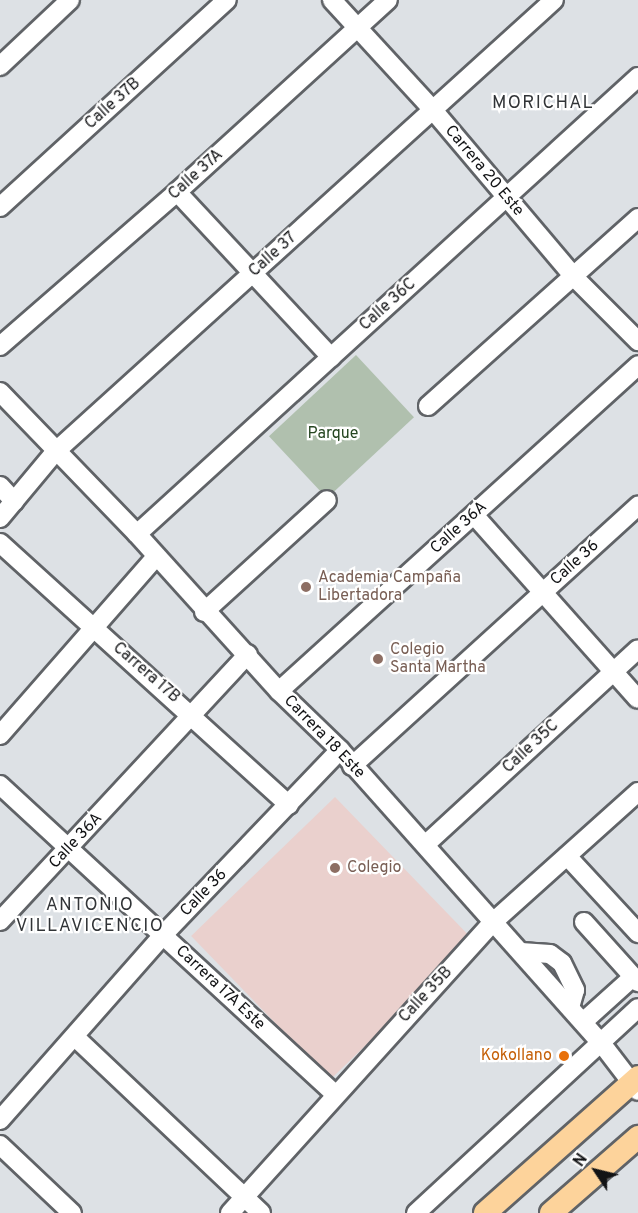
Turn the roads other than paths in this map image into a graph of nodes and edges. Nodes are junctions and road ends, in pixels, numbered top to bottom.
1 (70, 0) edge
2 (227, 0) edge
3 (332, 0) edge
4 (387, 0) edge
5 (554, 0) edge
6 (359, 26) junction
7 (0, 66) edge
8 (638, 77) edge
9 (433, 110) junction
10 (177, 192) junction
11 (506, 198) junction
12 (0, 207) edge
13 (638, 218) edge
14 (251, 275) junction
15 (574, 277) junction
16 (638, 341) edge
17 (0, 346) edge
18 (331, 357) junction
19 (638, 365) edge
20 (0, 392) edge
21 (428, 406) dead end
22 (55, 452) junction
23 (0, 486) edge
24 (327, 500) dead end
25 (14, 501) junction
26 (638, 506) edge
27 (474, 515) junction
28 (0, 518) edge
29 (137, 534) junction
30 (0, 543) edge
31 (156, 557) junction
32 (543, 592) junction
33 (204, 612) junction
34 (95, 628) junction
35 (638, 649) edge
36 (248, 654) junction
37 (615, 670) junction
38 (279, 691) junction
39 (638, 699) edge
40 (193, 715) junction
41 (0, 735) edge
42 (340, 750) junction
43 (352, 766) junction
44 (0, 785) edge
45 (638, 792) edge
46 (289, 805) junction
47 (425, 845) junction
48 (70, 847) junction
49 (567, 856) junction
50 (0, 921) edge
51 (584, 922) dead end
52 (492, 923) junction
53 (638, 933) edge
54 (163, 935) junction
55 (636, 979) edge
56 (638, 1008) edge
57 (583, 1022) junction
58 (75, 1037) junction
59 (602, 1044) junction
60 (636, 1083) edge
61 (335, 1094) junction
62 (0, 1120) edge
63 (638, 1137) edge
64 (0, 1145) edge
65 (244, 1198) junction
66 (72, 1213) edge
67 (230, 1213) edge
68 (261, 1213) edge
69 (416, 1213) edge
70 (484, 1213) edge
71 (551, 1213) edge

1 - 7 street
2 - 12 street, Calle 37B
3 - 6 street, Carrera 20 Este
4 - 6 street, Calle 37A
5 - 9 street, Calle 37
6 - 9 street, Carrera 20 Este
6 - 10 street, Calle 37A
8 - 11 street, Calle 36C
9 - 11 street, Carrera 20 Este
9 - 14 street, Calle 37
10 - 14 street
10 - 17 street, Calle 37A
11 - 15 street, Carrera 20 Este
11 - 18 street, Calle 36C
13 - 15 street
14 - 18 street
14 - 22 street, Calle 37
15 - 16 street, Carrera 20 Este
15 - 21 street
18 - 29 street, Calle 36C
19 - 27 street, Calle 36A
20 - 22 street, Carrera 18 Este
22 - 25 street, Calle 37
22 - 29 street, Carrera 18 Este
23 - 25 street
24 - 33 street
25 - 28 street, Calle 37
26 - 32 street, Calle 36
27 - 32 street
27 - 38 street, Calle 36A
29 - 31 street, Carrera 18 Este
30 - 34 street, Carrera 17B
31 - 33 street, Carrera 18 Este
31 - 34 street
32 - 37 street
32 - 43 street, Calle 36
33 - 36 street, Carrera 18 Este
34 - 40 street, Carrera 17B
34 - 41 street
35 - 37 street, Calle 35C
36 - 38 street, Carrera 18 Este
36 - 40 street, Calle 36A
37 - 39 street
37 - 47 street, Calle 35C
38 - 42 street, Carrera 18 Este
40 - 46 street, Carrera 17B
40 - 48 street, Calle 36A
42 - 43 street, Carrera 18 Este
42 - 46 street, Calle 36
43 - 47 street, Carrera 18 Este
44 - 48 street, Carrera 17A Este
45 - 49 street, Calle 35B
46 - 54 street, Calle 36
47 - 52 street, Carrera 18 Este
48 - 50 street, Calle 36A
48 - 54 street, Carrera 17A Este
49 - 52 street, Calle 35B
49 - 53 street
51 - 55 street
52 - 57 street, Carrera 18 Este
52 - 61 street, Calle 35B
54 - 58 street, Calle 36
54 - 61 street, Carrera 17A Este
55 - 57 street
56 - 59 street
57 - 59 street, Carrera 18 Este
58 - 62 street, Calle 36
58 - 65 street
59 - 60 street, Carrera 18 Este
59 - 69 street
60 - 70 main road
61 - 65 street, Calle 35B
63 - 71 main road
64 - 66 street
65 - 67 street, Calle 35B
65 - 68 street

